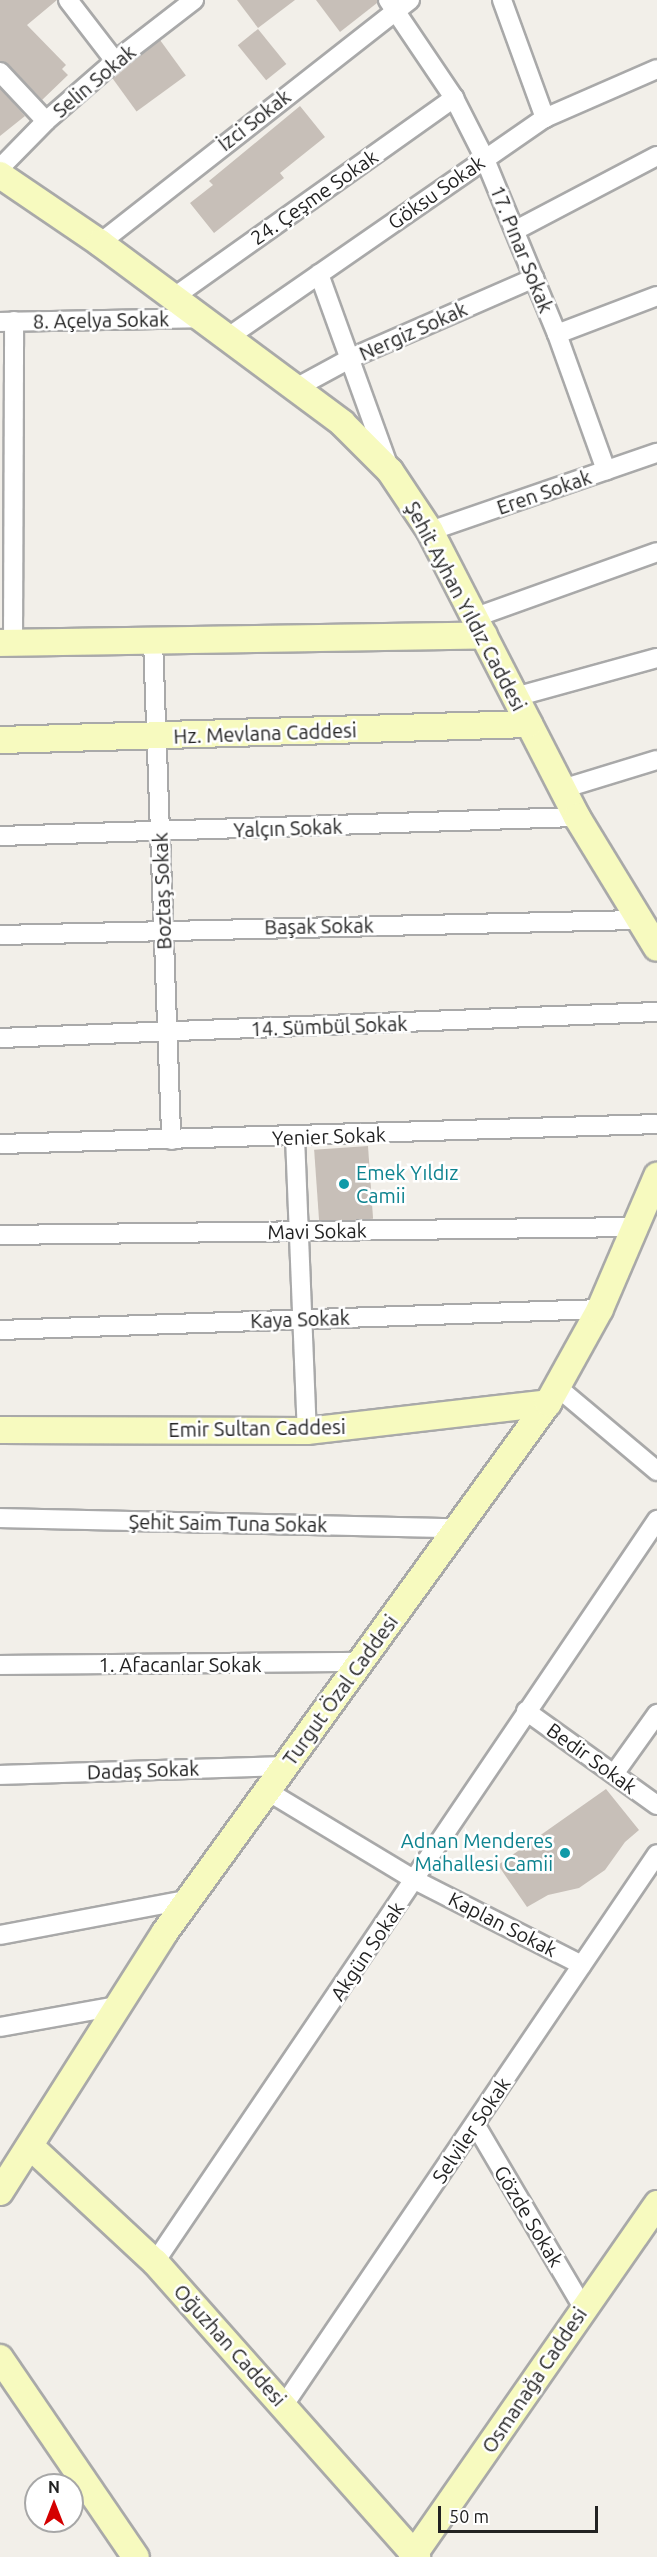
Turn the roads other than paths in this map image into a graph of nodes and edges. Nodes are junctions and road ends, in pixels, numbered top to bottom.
1 (194, 0) edge
2 (502, 0) edge
3 (77, 3) edge
4 (398, 3) edge
5 (115, 61) junction
6 (657, 69) edge
7 (0, 72) edge
8 (454, 98) junction
9 (545, 118) junction
10 (46, 121) junction
11 (657, 156) edge
12 (484, 157) junction
13 (0, 168) edge
14 (0, 175) edge
15 (516, 231) junction
16 (100, 243) junction
17 (319, 274) junction
18 (534, 278) junction
19 (657, 296) edge
20 (174, 297) junction
21 (202, 318) junction
22 (7, 322) edge
23 (557, 334) junction
24 (227, 338) junction
25 (351, 358) junction
26 (294, 389) junction
27 (657, 453) edge
28 (606, 470) junction
29 (390, 471) junction
30 (430, 531) junction
31 (657, 552) edge
32 (478, 627) junction
33 (153, 641) junction
34 (7, 643) edge
35 (657, 658) edge
36 (515, 697) junction
37 (529, 724) junction
38 (156, 737) junction
39 (0, 740) edge
40 (657, 760) edge
41 (562, 789) junction
42 (577, 817) junction
43 (160, 832) junction
44 (0, 836) edge
45 (637, 920) junction
46 (164, 929) junction
47 (0, 935) edge
48 (657, 948) edge
49 (657, 1012) edge
50 (167, 1032) junction
51 (0, 1038) edge
52 (657, 1124) edge
53 (295, 1137) junction
54 (171, 1140) junction
55 (0, 1144) edge
56 (657, 1176) edge
57 (634, 1227) junction
58 (300, 1232) junction
59 (0, 1235) edge
60 (600, 1309) junction
61 (303, 1319) junction
62 (0, 1330) edge
63 (553, 1395) junction
64 (307, 1431) junction
65 (1, 1434) edge
66 (657, 1471) edge
67 (0, 1518) edge
68 (657, 1520) edge
69 (456, 1528) junction
70 (361, 1662) junction
71 (0, 1665) edge
72 (526, 1711) junction
73 (657, 1714) edge
74 (285, 1766) junction
75 (614, 1774) junction
76 (0, 1775) edge
77 (269, 1792) junction
78 (657, 1805) edge
79 (657, 1854) edge
80 (415, 1880) junction
81 (190, 1899) junction
82 (0, 1935) edge
83 (582, 1965) junction
84 (117, 2006) junction
85 (0, 2027) edge
86 (475, 2124) junction
87 (30, 2146) junction
88 (0, 2192) edge
89 (657, 2204) edge
90 (155, 2262) junction
91 (583, 2307) junction
92 (0, 2358) edge
93 (284, 2405) junction
94 (415, 2556) edge
95 (136, 2557) edge

1 - 5 street, Selin Sokak
2 - 9 street
3 - 5 street
4 - 8 street, 17. Pınar Sokak
4 - 16 street, İzci Sokak
5 - 10 street, Selin Sokak
6 - 9 street, Göksu Sokak
7 - 10 street
8 - 12 street, 17. Pınar Sokak
8 - 20 street, 24. Çeşme Sokak
9 - 12 street, Göksu Sokak
10 - 13 street, Selin Sokak
11 - 15 street
12 - 15 street, 17. Pınar Sokak
12 - 17 street, Göksu Sokak
14 - 16 street, Şehit Ayhan Yıldız Caddesi
15 - 18 street, 17. Pınar Sokak
16 - 20 street, Şehit Ayhan Yıldız Caddesi
17 - 24 street, Göksu Sokak
17 - 25 street
18 - 23 street, 17. Pınar Sokak
18 - 25 street, Nergiz Sokak
19 - 23 street
20 - 21 street, Şehit Ayhan Yıldız Caddesi
21 - 22 street, 8. Açelya Sokak
21 - 24 street, Şehit Ayhan Yıldız Caddesi
22 - 34 street
23 - 28 street, 17. Pınar Sokak
24 - 26 street, Şehit Ayhan Yıldız Caddesi
25 - 26 street, Nergiz Sokak
25 - 29 street
26 - 29 street, Şehit Ayhan Yıldız Caddesi
27 - 28 street, Eren Sokak
28 - 30 street, Eren Sokak
29 - 30 street, Şehit Ayhan Yıldız Caddesi
30 - 32 street, Şehit Ayhan Yıldız Caddesi
31 - 32 street
32 - 33 street
32 - 36 street, Şehit Ayhan Yıldız Caddesi
33 - 34 street
33 - 38 street, Boztaş Sokak
35 - 36 street
36 - 37 street, Şehit Ayhan Yıldız Caddesi
37 - 38 street, Hz. Mevlana Caddesi
37 - 41 street, Şehit Ayhan Yıldız Caddesi
38 - 39 street, Hz. Mevlana Caddesi
38 - 43 street, Boztaş Sokak
40 - 41 street
41 - 42 street, Şehit Ayhan Yıldız Caddesi
42 - 43 street, Yalçın Sokak
42 - 45 street, Şehit Ayhan Yıldız Caddesi
43 - 44 street, Yalçın Sokak
43 - 46 street, Boztaş Sokak
45 - 46 street, Başak Sokak
45 - 48 street, Şehit Ayhan Yıldız Caddesi
46 - 47 street, Başak Sokak
46 - 50 street, Boztaş Sokak
49 - 50 street, 14. Sümbül Sokak
50 - 51 street, 14. Sümbül Sokak
50 - 54 street, Boztaş Sokak
52 - 53 street, Yenier Sokak
53 - 54 street, Yenier Sokak
53 - 58 street
54 - 55 street, Yenier Sokak
56 - 57 street, Turgut Özal Caddesi
57 - 58 street, Mavi Sokak
57 - 60 street, Turgut Özal Caddesi
58 - 59 street, Mavi Sokak
58 - 61 street
60 - 61 street, Kaya Sokak
60 - 63 street, Turgut Özal Caddesi
61 - 62 street, Kaya Sokak
61 - 64 street
63 - 64 street, Emir Sultan Caddesi
63 - 66 street
63 - 69 street, Turgut Özal Caddesi
64 - 65 street, Emir Sultan Caddesi
67 - 69 street, Şehit Saim Tuna Sokak
68 - 72 street, Akgün Sokak
69 - 70 street, Turgut Özal Caddesi
70 - 71 street, 1. Afacanlar Sokak
70 - 74 street, Turgut Özal Caddesi
72 - 75 street, Bedir Sokak
72 - 80 street, Akgün Sokak
73 - 75 street
74 - 76 street, Dadaş Sokak
74 - 77 street, Turgut Özal Caddesi
75 - 78 street, Bedir Sokak
77 - 80 street, Kaplan Sokak
77 - 81 street, Turgut Özal Caddesi
79 - 83 street, Selviler Sokak
80 - 83 street, Kaplan Sokak
80 - 90 street, Akgün Sokak
81 - 82 street
81 - 84 street, Turgut Özal Caddesi
83 - 86 street, Selviler Sokak
84 - 85 street
84 - 87 street, Turgut Özal Caddesi
86 - 91 street, Gözde Sokak
86 - 93 street, Selviler Sokak
87 - 88 street, Turgut Özal Caddesi
87 - 90 street, Oğuzhan Caddesi
89 - 91 street, Osmanağa Caddesi
90 - 93 street, Oğuzhan Caddesi
91 - 94 street, Osmanağa Caddesi
92 - 95 street
93 - 94 street, Oğuzhan Caddesi

